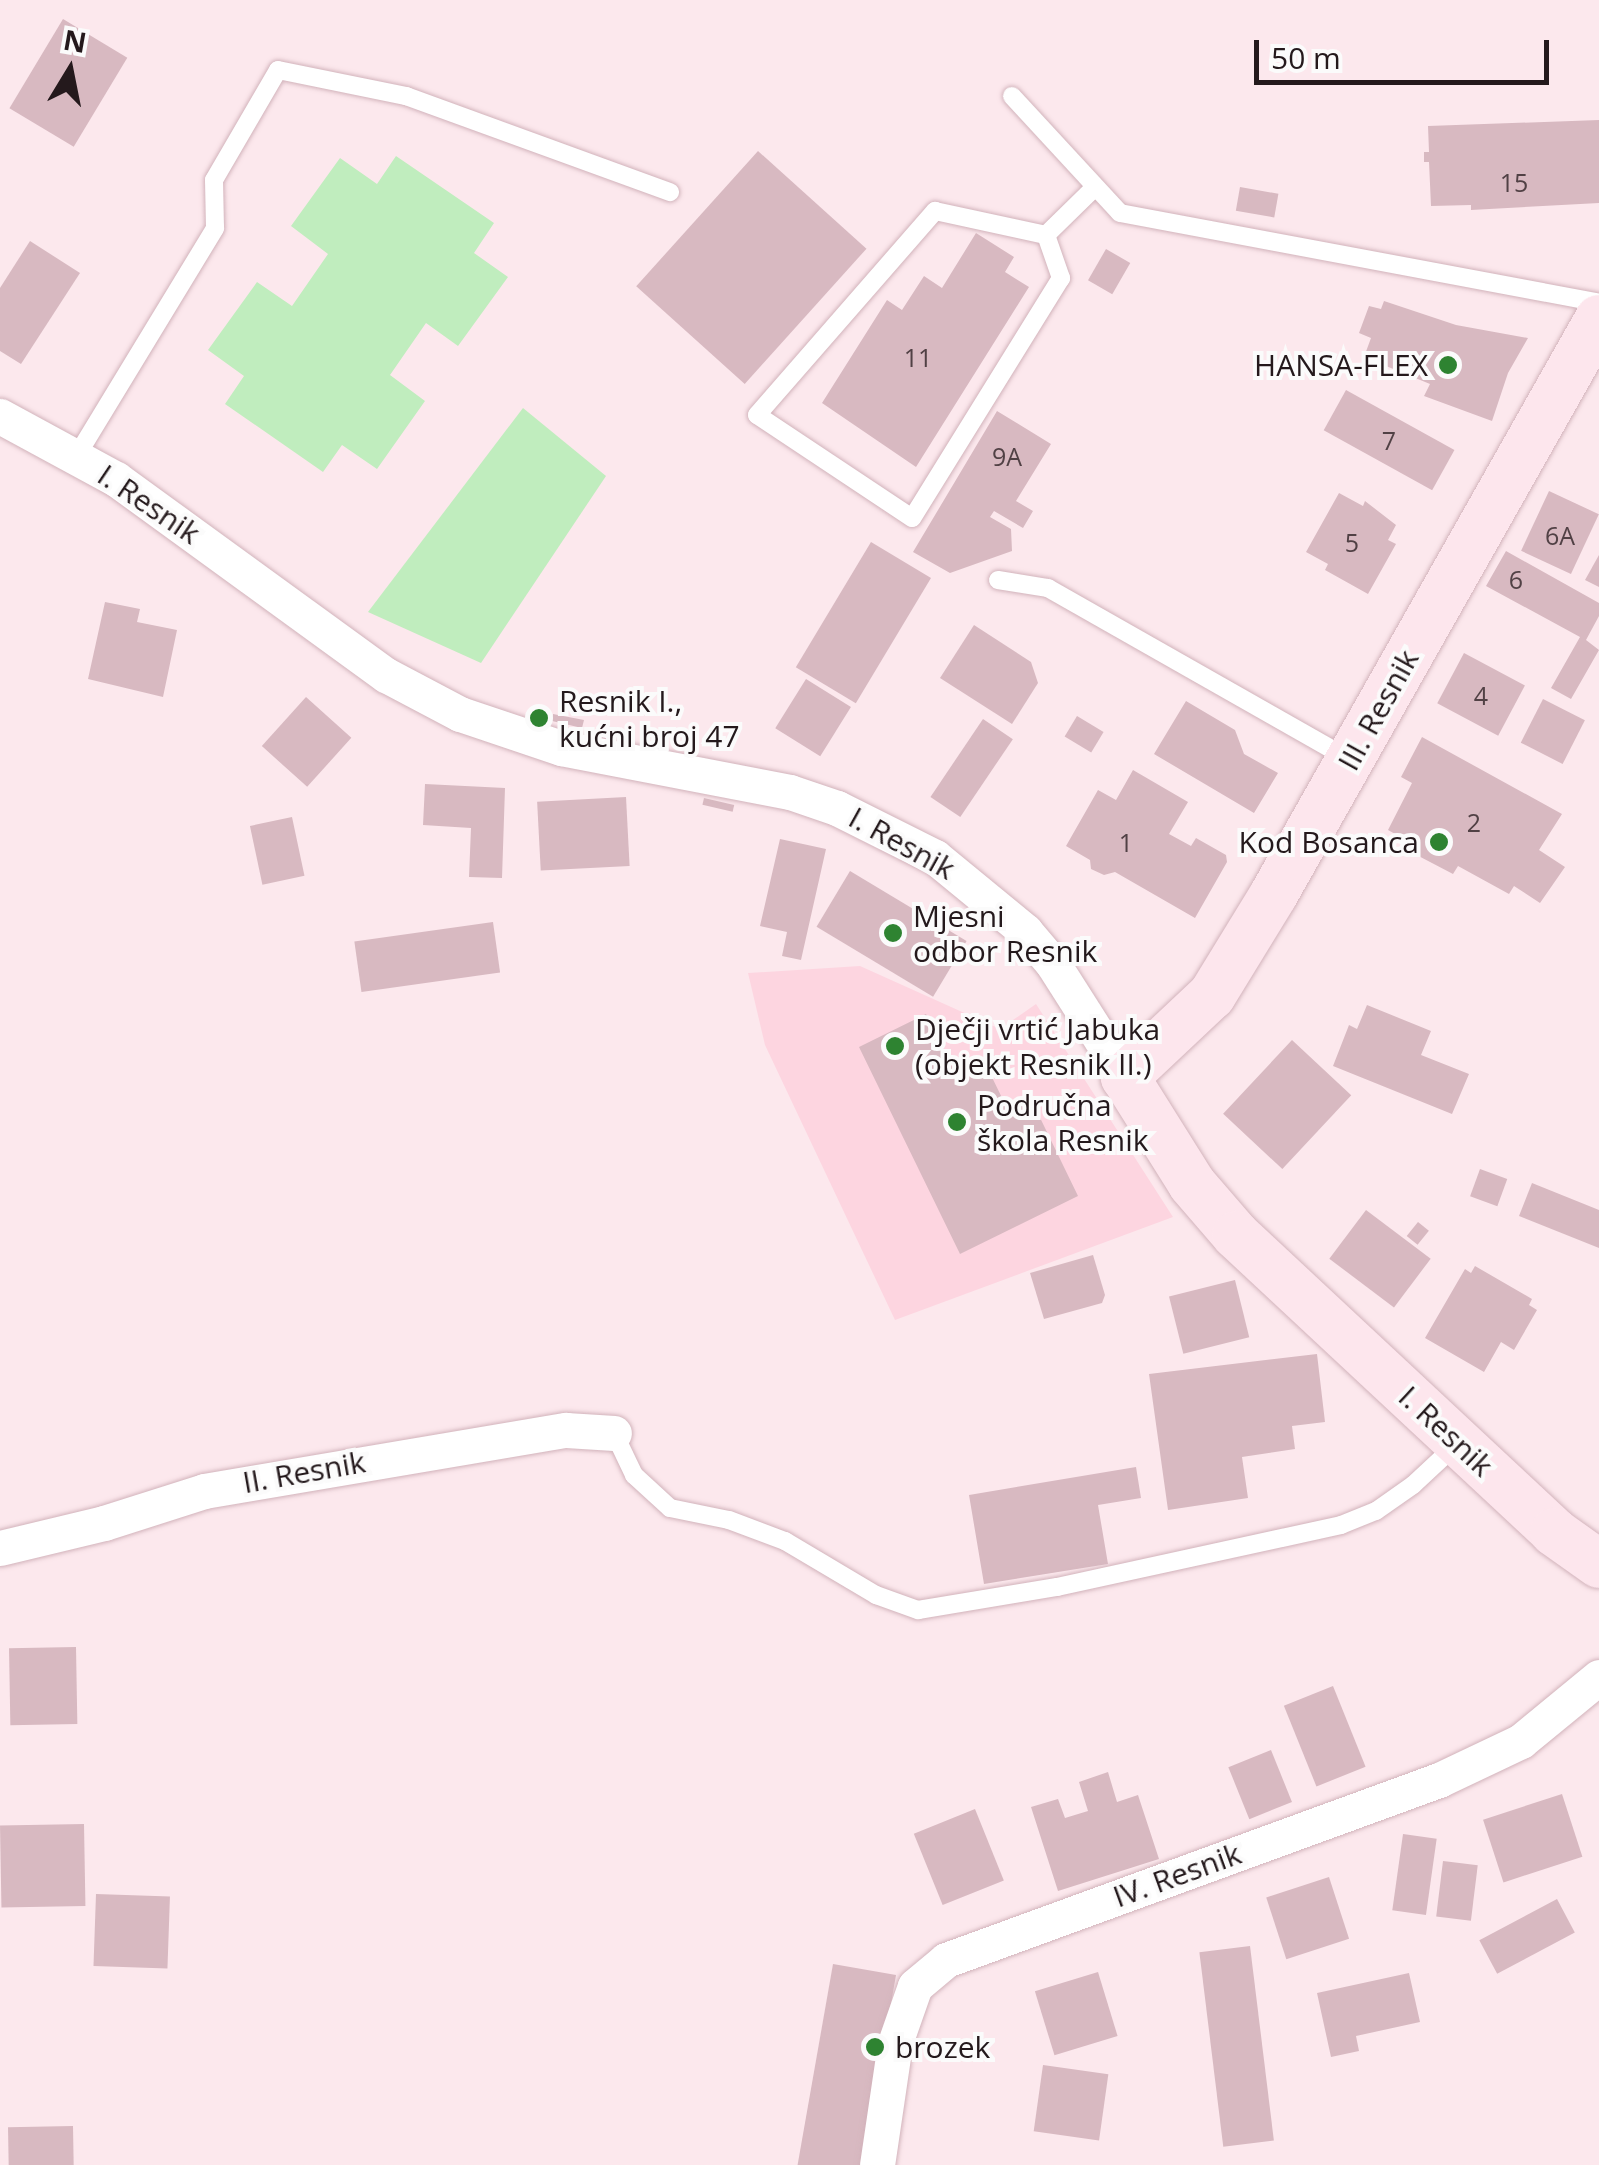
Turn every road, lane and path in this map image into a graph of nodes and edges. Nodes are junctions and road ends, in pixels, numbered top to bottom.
1 (1012, 96) dead end
2 (1095, 187) junction
3 (670, 192) dead end
4 (1046, 236) junction
5 (1599, 303) edge
6 (1599, 319) edge
7 (0, 416) edge
8 (76, 457) junction
9 (998, 580) dead end
10 (1350, 760) junction
11 (1125, 1077) junction
12 (614, 1433) joint
13 (1458, 1442) junction
14 (0, 1548) edge
15 (1599, 1564) edge
16 (1599, 1677) edge
17 (878, 2165) edge

1 - 2 lane
2 - 4 lane
2 - 5 lane
3 - 8 lane
4 - 4 lane
6 - 10 street, III. Resnik
7 - 8 street, I. Resnik
8 - 11 street, I. Resnik
9 - 10 lane
10 - 11 street, III. Resnik
11 - 13 street, I. Resnik
12 - 13 lane
12 - 14 street, II. Resnik
13 - 15 street, I. Resnik
16 - 17 street, IV. Resnik

